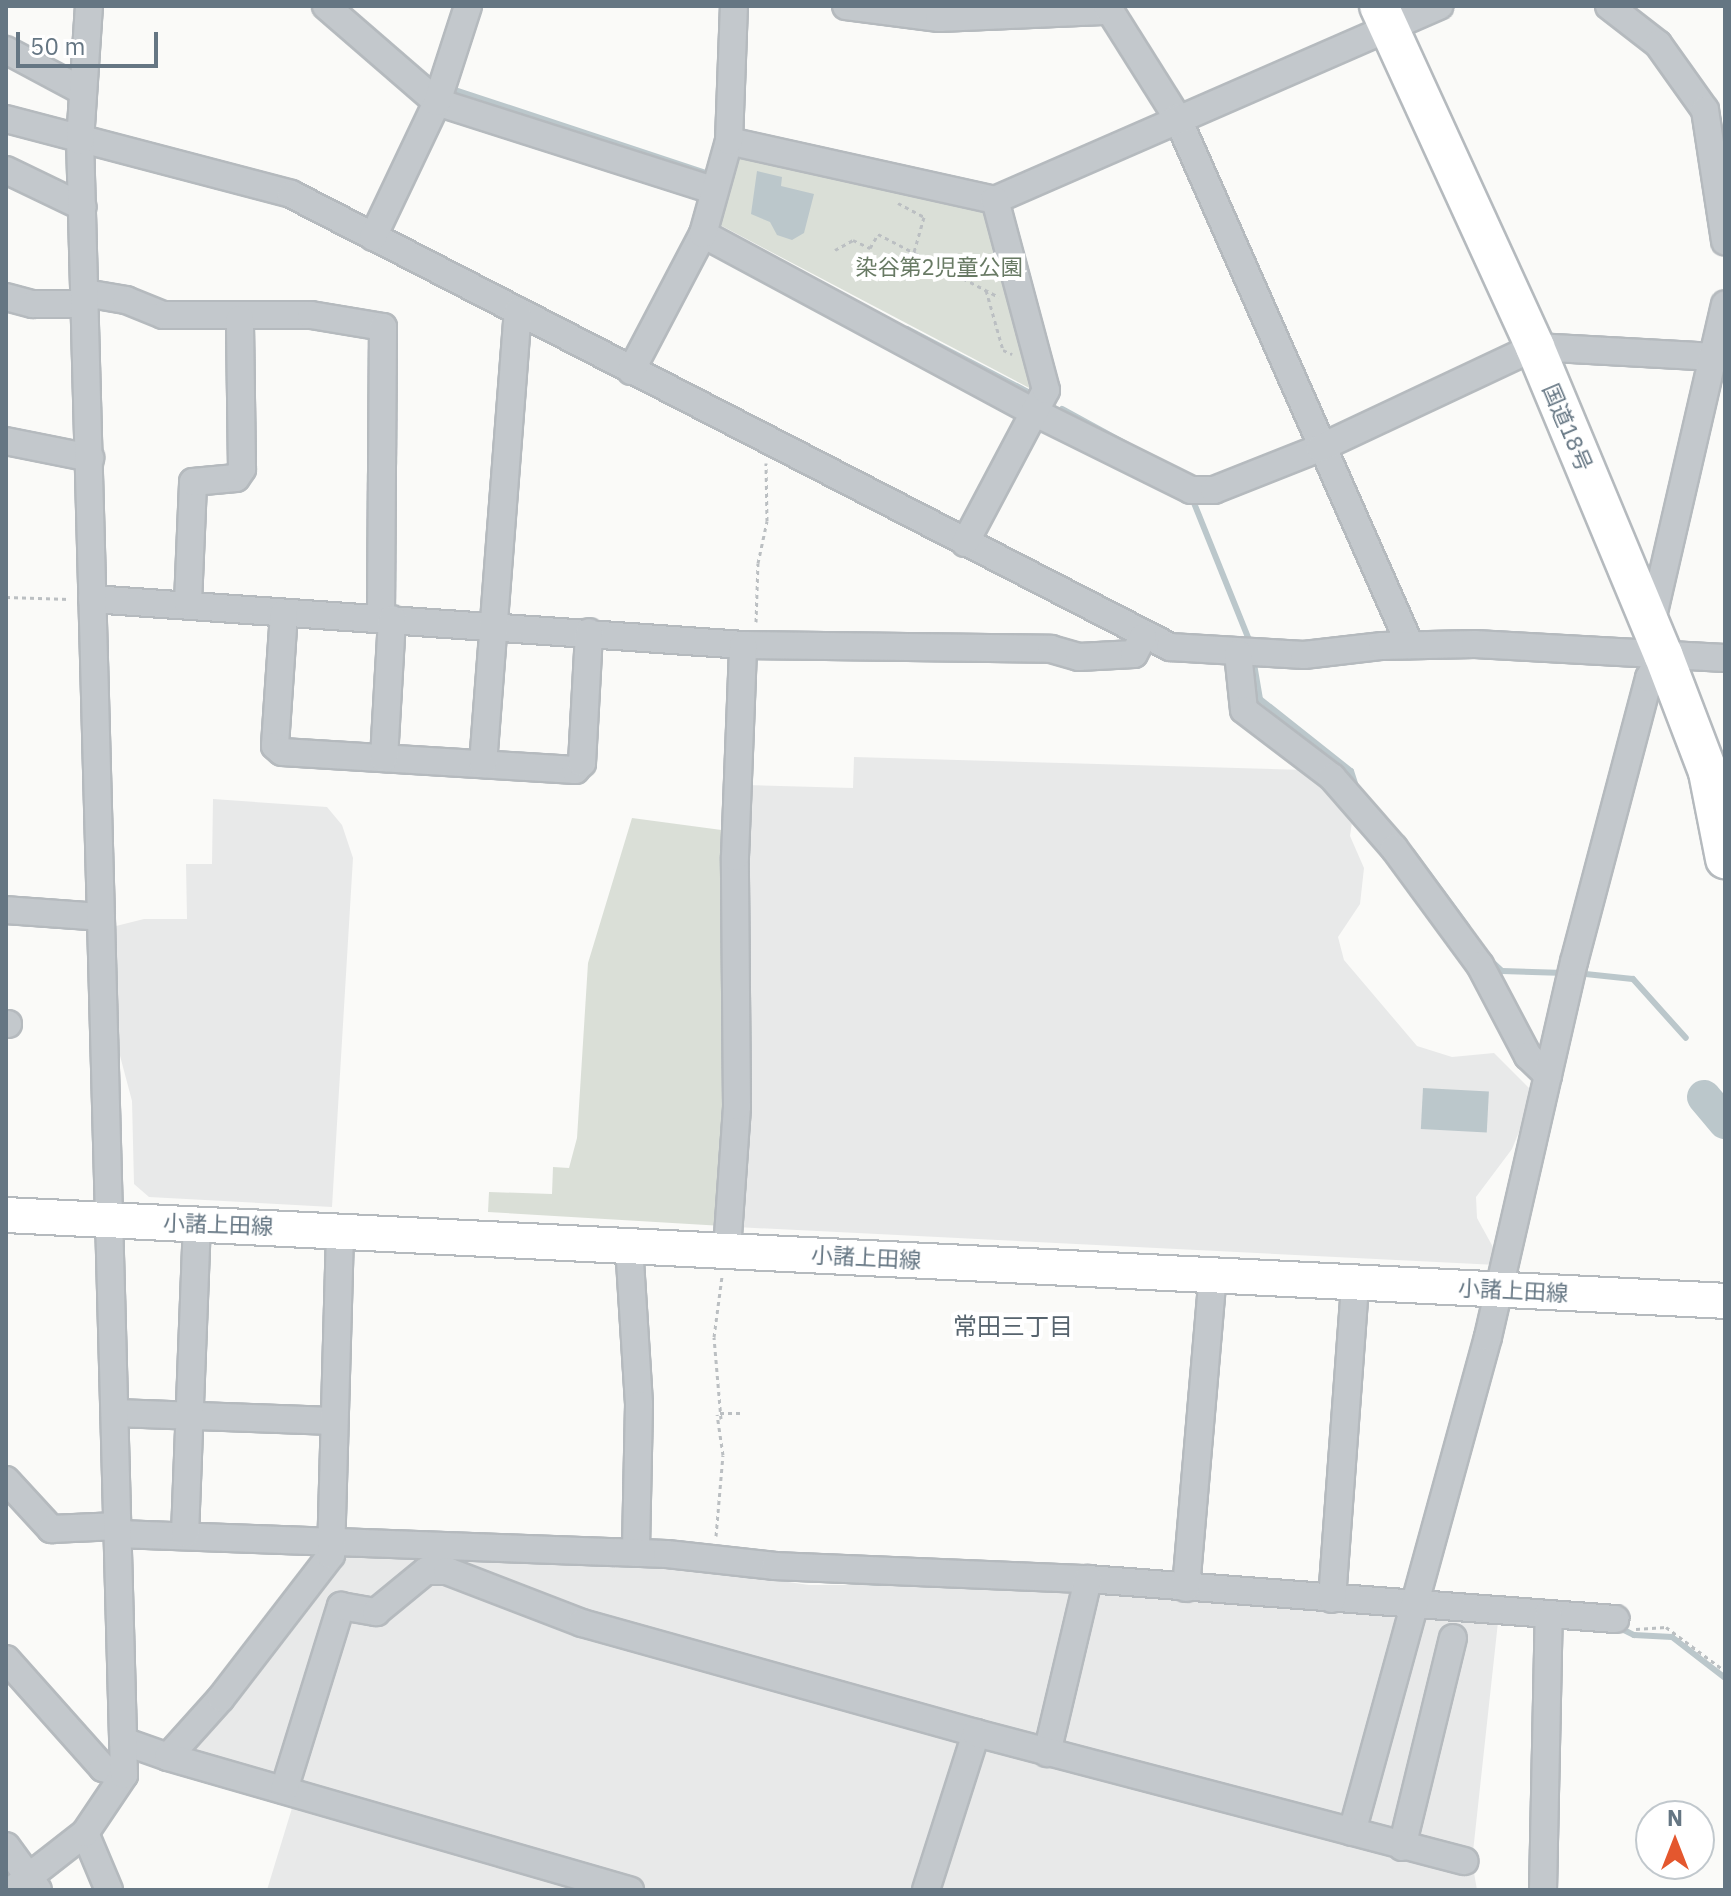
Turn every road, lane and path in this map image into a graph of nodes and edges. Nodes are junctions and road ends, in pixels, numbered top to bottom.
1 (89, 6) edge
2 (330, 6) edge
3 (734, 6) edge
4 (846, 6) edge
5 (1440, 6) edge
6 (1609, 6) edge
7 (1108, 9) edge
8 (465, 15) edge
9 (1384, 17) edge
10 (6, 50) edge
11 (81, 90) junction
12 (437, 102) junction
13 (1177, 117) junction
14 (6, 119) edge
15 (80, 141) junction
16 (729, 141) junction
17 (6, 170) edge
18 (931, 186) junction
19 (712, 190) junction
20 (995, 200) junction
21 (83, 207) junction
22 (703, 234) junction
23 (373, 237) junction
24 (1725, 241) edge
25 (835, 250) dead end
26 (914, 253) junction
27 (986, 290) junction
28 (6, 297) edge
29 (85, 299) junction
30 (1725, 304) edge
31 (1025, 310) junction
32 (518, 311) junction
33 (240, 319) junction
34 (1535, 347) junction
35 (1721, 366) edge
36 (1040, 367) junction
37 (631, 371) junction
38 (1036, 413) junction
39 (6, 441) edge
40 (776, 446) junction
41 (1320, 448) junction
42 (90, 458) junction
43 (965, 543) junction
44 (6, 597) edge
45 (92, 599) junction
46 (188, 603) junction
47 (284, 613) junction
48 (386, 619) junction
49 (492, 626) junction
50 (589, 632) junction
51 (1143, 637) junction
52 (1657, 640) junction
53 (750, 644) junction
54 (1410, 645) junction
55 (1248, 653) junction
56 (1725, 658) edge
57 (384, 758) junction
58 (483, 764) junction
59 (1725, 859) edge
60 (6, 910) edge
61 (101, 917) junction
62 (1548, 1075) junction
63 (6, 1215) edge
64 (109, 1220) junction
65 (197, 1223) junction
66 (340, 1229) junction
67 (629, 1245) junction
68 (725, 1250) junction
69 (1213, 1276) junction
70 (1355, 1283) junction
71 (1497, 1289) junction
72 (1725, 1301) edge
73 (187, 1412) junction
74 (115, 1413) junction
75 (740, 1413) dead end
76 (719, 1414) junction
77 (721, 1419) dead end
78 (334, 1421) junction
79 (6, 1480) edge
80 (118, 1530) junction
81 (185, 1534) junction
82 (333, 1547) junction
83 (636, 1553) junction
84 (717, 1559) junction
85 (1087, 1585) junction
86 (1186, 1588) junction
87 (1332, 1599) junction
88 (1411, 1611) junction
89 (1549, 1619) junction
90 (1615, 1619) joint
91 (1453, 1638) dead end
92 (6, 1659) edge
93 (1725, 1671) edge
94 (976, 1733) junction
95 (123, 1741) junction
96 (1047, 1753) junction
97 (168, 1757) junction
98 (124, 1775) junction
99 (284, 1790) junction
100 (1352, 1832) junction
101 (85, 1833) junction
102 (6, 1846) edge
103 (1402, 1847) junction
104 (1464, 1861) dead end
105 (27, 1885) edge
106 (109, 1890) edge
107 (630, 1890) edge
108 (926, 1890) edge
109 (1543, 1890) edge

1 - 11 street
2 - 12 street
3 - 16 street
4 - 7 street
5 - 9 street
6 - 24 street
7 - 13 street
8 - 12 street
9 - 13 street
9 - 34 highway, 国道18号
10 - 11 street
11 - 15 street
12 - 19 street
12 - 23 street
13 - 20 street
13 - 41 street
14 - 15 street
15 - 21 street
15 - 23 street
16 - 18 street
16 - 19 street
17 - 21 street
18 - 20 street
18 - 26 path
19 - 22 street
20 - 31 street
21 - 29 street
22 - 37 street
22 - 38 street
23 - 32 street
25 - 26 path
26 - 27 path
27 - 31 path
27 - 36 path
28 - 29 street
29 - 33 street
29 - 42 street
30 - 35 street
31 - 36 street
32 - 37 street
32 - 49 street
33 - 46 street
33 - 48 street
34 - 35 street
34 - 41 street
34 - 52 highway, 国道18号
35 - 52 street
36 - 38 street
37 - 40 street
38 - 41 street
38 - 43 street
39 - 42 street
40 - 43 street
40 - 53 path
41 - 54 street
42 - 45 street
43 - 51 street
44 - 45 path
45 - 46 street
45 - 61 street
46 - 47 street
47 - 48 street
47 - 57 street
48 - 49 street
48 - 57 street
49 - 50 street
49 - 58 street
50 - 53 street
50 - 58 street
51 - 53 street
51 - 55 street
52 - 54 street
52 - 56 street
52 - 59 highway, 国道18号
52 - 62 street
53 - 68 street
54 - 55 street
55 - 62 street
57 - 58 street
60 - 61 street
61 - 64 street
62 - 71 street
63 - 64 main road, 小諸上田線
64 - 65 main road, 小諸上田線
64 - 74 street
65 - 66 main road, 小諸上田線
65 - 73 street
66 - 67 main road, 小諸上田線
66 - 78 street
67 - 68 main road, 小諸上田線
67 - 83 street
68 - 69 main road, 小諸上田線
68 - 76 path
69 - 70 main road, 小諸上田線
69 - 86 street
70 - 71 main road, 小諸上田線
70 - 87 street
71 - 72 main road, 小諸上田線
71 - 88 street
73 - 74 street
73 - 78 street
73 - 81 street
74 - 80 street
75 - 76 path
76 - 77 path
76 - 84 path
78 - 82 street
79 - 80 street
80 - 81 street
80 - 95 street
81 - 82 street
82 - 83 street
82 - 97 street
83 - 84 street
84 - 85 street
85 - 86 street
85 - 96 street
86 - 87 street
87 - 88 street
88 - 89 street
88 - 100 street
89 - 90 street
89 - 109 street
90 - 93 path
91 - 103 street
92 - 98 street
94 - 96 street
94 - 99 street
94 - 108 street
95 - 97 street
95 - 98 street
96 - 100 street
97 - 99 street
98 - 101 street
99 - 107 street
100 - 103 street
101 - 105 street
101 - 106 street
102 - 105 street
103 - 104 street

